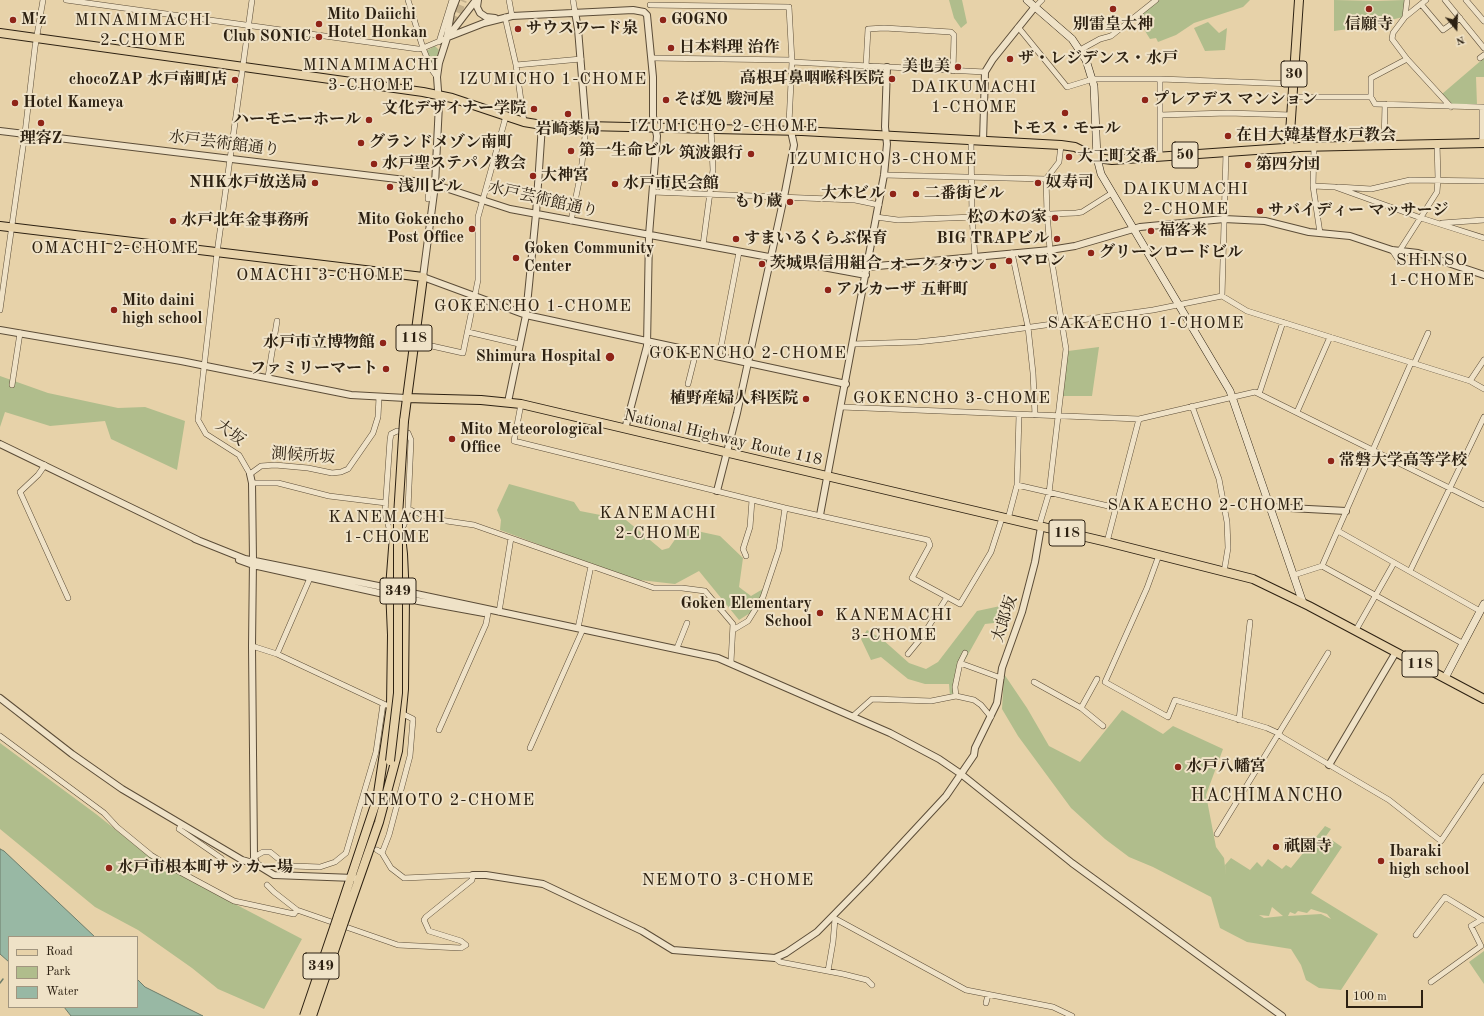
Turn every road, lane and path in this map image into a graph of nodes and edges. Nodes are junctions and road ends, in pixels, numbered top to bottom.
1 (43, 0) edge
2 (66, 0) edge
3 (252, 0) edge
4 (408, 0) edge
5 (452, 0) edge
6 (456, 0) edge
7 (477, 0) edge
8 (509, 0) edge
9 (573, 0) edge
10 (1027, 0) edge
11 (1042, 0) edge
12 (1156, 0) edge
13 (1299, 0) edge
14 (1407, 0) edge
15 (1426, 0) edge
16 (1445, 0) edge
17 (1466, 0) edge
18 (650, 2) edge
19 (1149, 2) edge
20 (1421, 4) junction
21 (1034, 8) junction
22 (575, 12) junction
23 (644, 12) junction
24 (512, 16) junction
25 (1404, 17) junction
26 (502, 18) junction
27 (1460, 18) junction
28 (1484, 21) edge
29 (248, 26) junction
30 (1018, 27) junction
31 (0, 33) edge
32 (36, 38) junction
33 (447, 38) junction
34 (439, 42) junction
35 (423, 48) junction
36 (1484, 48) edge
37 (1080, 50) junction
38 (652, 58) junction
39 (581, 59) junction
40 (1407, 59) junction
41 (792, 61) junction
42 (516, 65) junction
43 (242, 66) junction
44 (866, 66) junction
45 (887, 68) junction
46 (953, 71) junction
47 (985, 72) junction
48 (437, 77) junction
49 (1093, 79) junction
50 (1160, 79) junction
51 (1293, 84) junction
52 (439, 95) junction
53 (1292, 97) junction
54 (1371, 97) junction
55 (1385, 104) junction
56 (1451, 106) junction
57 (1483, 107) edge
58 (1160, 115) junction
59 (1291, 115) junction
60 (506, 116) junction
61 (524, 122) junction
62 (542, 125) junction
63 (586, 126) junction
64 (655, 127) junction
65 (711, 128) junction
66 (0, 131) edge
67 (791, 131) junction
68 (25, 133) junction
69 (886, 136) junction
70 (971, 140) junction
71 (983, 141) junction
72 (1483, 142) edge
73 (1437, 143) junction
74 (1061, 145) junction
75 (1384, 145) junction
76 (1314, 147) junction
77 (1289, 148) junction
78 (1226, 152) junction
79 (1160, 157) junction
80 (230, 158) junction
81 (1098, 158) junction
82 (884, 175) junction
83 (971, 178) junction
84 (1046, 179) junction
85 (1438, 179) junction
86 (1484, 180) edge
87 (432, 184) junction
88 (1313, 186) junction
89 (1335, 187) junction
90 (653, 192) junction
91 (1112, 193) junction
92 (709, 194) junction
93 (784, 197) junction
94 (428, 199) dead end
95 (482, 200) junction
96 (879, 205) junction
97 (1047, 213) junction
98 (536, 214) junction
99 (876, 217) junction
100 (972, 217) junction
101 (1421, 218) junction
102 (1224, 219) junction
103 (1484, 220) edge
104 (571, 221) junction
105 (1441, 223) junction
106 (0, 226) edge
107 (12, 227) junction
108 (1134, 229) junction
109 (1320, 234) junction
110 (649, 235) junction
111 (1484, 238) edge
112 (703, 245) junction
113 (1050, 250) junction
114 (1392, 250) junction
115 (1400, 250) junction
116 (739, 252) junction
117 (217, 253) junction
118 (1012, 253) junction
119 (770, 257) junction
120 (975, 257) junction
121 (1397, 258) dead end
122 (867, 267) junction
123 (866, 275) junction
124 (1484, 275) edge
125 (423, 278) junction
126 (1222, 296) junction
127 (476, 297) junction
128 (1179, 305) junction
129 (0, 310) edge
130 (526, 315) junction
131 (278, 321) dead end
132 (1061, 322) junction
133 (1283, 322) junction
134 (1028, 327) junction
135 (0, 330) edge
136 (468, 332) junction
137 (20, 333) junction
138 (1428, 333) dead end
139 (1330, 338) junction
140 (647, 341) junction
141 (414, 342) junction
142 (519, 344) junction
143 (853, 344) junction
144 (696, 352) junction
145 (719, 357) junction
146 (1484, 360) edge
147 (1412, 363) junction
148 (747, 364) junction
149 (203, 365) junction
150 (268, 377) junction
151 (1470, 381) junction
152 (12, 384) dead end
153 (688, 384) dead end
154 (846, 384) junction
155 (1484, 389) edge
156 (1259, 394) junction
157 (379, 397) junction
158 (1233, 397) junction
159 (406, 398) junction
160 (508, 402) junction
161 (521, 404) junction
162 (1192, 406) junction
163 (841, 407) junction
164 (1297, 412) junction
165 (1019, 415) junction
166 (1035, 415) junction
167 (1057, 416) junction
168 (1484, 417) edge
169 (1139, 419) junction
170 (624, 429) junction
171 (401, 438) dead end
172 (0, 444) edge
173 (1373, 449) junction
174 (728, 454) junction
175 (45, 465) junction
176 (250, 474) junction
177 (827, 477) junction
178 (252, 484) junction
179 (1017, 486) junction
180 (1450, 488) junction
181 (717, 491) junction
182 (1049, 493) junction
183 (752, 500) junction
184 (386, 503) junction
185 (1484, 505) edge
186 (1271, 507) junction
187 (785, 508) junction
188 (1117, 508) junction
189 (408, 509) junction
190 (1346, 512) junction
191 (820, 515) junction
192 (1005, 519) junction
193 (1041, 527) junction
194 (1338, 531) junction
195 (397, 532) junction
196 (511, 538) junction
197 (1107, 542) junction
198 (1158, 555) junction
199 (746, 556) dead end
200 (1394, 562) junction
201 (253, 563) junction
202 (591, 566) junction
203 (1322, 566) junction
204 (1224, 572) junction
205 (1410, 572) junction
206 (1294, 575) junction
207 (310, 578) junction
208 (390, 592) junction
209 (405, 595) junction
210 (1375, 596) junction
211 (947, 597) junction
212 (68, 598) dead end
213 (1303, 603) junction
214 (1484, 604) edge
215 (1480, 611) junction
216 (499, 612) junction
217 (488, 613) junction
218 (540, 620) junction
219 (1250, 622) dead end
220 (686, 623) dead end
221 (581, 628) junction
222 (733, 630) junction
223 (1356, 630) junction
224 (1462, 643) junction
225 (252, 646) junction
226 (677, 648) junction
227 (1396, 652) junction
228 (966, 653) dead end
229 (1328, 653) dead end
230 (277, 654) junction
231 (908, 654) dead end
232 (731, 662) junction
233 (960, 663) junction
234 (1000, 678) junction
235 (1445, 678) junction
236 (1097, 679) dead end
237 (1034, 682) dead end
238 (956, 696) junction
239 (0, 698) edge
240 (1484, 699) edge
241 (387, 705) junction
242 (1081, 708) junction
243 (403, 714) junction
244 (853, 716) junction
245 (991, 717) junction
246 (1239, 720) junction
247 (1103, 726) dead end
248 (439, 730) dead end
249 (1278, 733) junction
250 (0, 736) edge
251 (530, 748) dead end
252 (1329, 765) junction
253 (961, 774) junction
254 (1484, 777) edge
255 (381, 800) junction
256 (181, 825) junction
257 (1217, 834) dead end
258 (377, 850) dead end
259 (382, 852) junction
260 (254, 857) junction
261 (225, 864) dead end
262 (256, 864) junction
263 (473, 875) junction
264 (356, 879) junction
265 (267, 885) dead end
266 (296, 910) junction
267 (342, 918) junction
268 (834, 918) junction
269 (1483, 920) edge
270 (1416, 935) dead end
271 (775, 958) junction
272 (828, 971) junction
273 (1431, 982) dead end
274 (872, 985) dead end
275 (988, 995) junction
276 (986, 1003) dead end
277 (304, 1016) edge
278 (312, 1016) edge
279 (1072, 1016) edge
280 (1282, 1016) edge

1 - 32 street
2 - 29 street
3 - 29 street, 大坂
4 - 35 street
5 - 34 street
6 - 33 street
7 - 26 street
7 - 33 street
8 - 24 street
9 - 22 street
10 - 21 main road
11 - 21 street
12 - 19 street
13 - 51 main road, 30
14 - 25 street
15 - 20 street
16 - 27 street
17 - 28 street
18 - 23 street
18 - 41 street
19 - 37 street
20 - 25 street
20 - 27 street
21 - 30 street
21 - 37 main road
22 - 23 street
22 - 24 street
22 - 39 street
23 - 38 street
24 - 26 street
25 - 40 street
26 - 33 street
26 - 42 street
27 - 36 street
29 - 35 street
29 - 43 street, 大坂
30 - 47 street
30 - 49 street
31 - 32 main road, 50
32 - 43 main road, 50
32 - 68 street
33 - 34 street
33 - 48 street
34 - 35 street
35 - 48 street
37 - 49 main road
38 - 41 street
38 - 64 street
39 - 42 street
39 - 63 street
40 - 54 street
40 - 56 street
41 - 44 street
41 - 67 street
42 - 61 street
43 - 52 main road, 50
43 - 80 street, 大坂
44 - 45 street
44 - 46 street
45 - 46 street
45 - 69 street
46 - 47 street
47 - 71 street
48 - 52 street
49 - 50 street
49 - 81 main road
50 - 51 street
50 - 58 street
51 - 53 main road, 30
52 - 60 main road, 50
52 - 87 street
53 - 54 street
53 - 59 main road, 30
54 - 55 street
55 - 56 street
55 - 75 street
56 - 57 street
57 - 72 street
58 - 59 street
58 - 79 street
59 - 77 main road, 30
60 - 61 main road, 50
60 - 95 street
61 - 62 main road, 50
62 - 63 main road, 50
62 - 98 street
63 - 64 main road, 50
63 - 104 street
64 - 65 main road, 50
64 - 90 street
65 - 67 main road, 50
65 - 92 street
66 - 68 street, 水戸芸術館通り
67 - 69 main road, 50
67 - 93 street
68 - 80 street, 水戸芸術館通り
68 - 107 street
69 - 70 main road, 50
69 - 82 street
70 - 71 main road, 50
70 - 83 street
71 - 74 main road, 50
72 - 73 main road, 50
73 - 75 main road, 50
73 - 85 street
74 - 81 main road, 50
74 - 84 street
75 - 76 main road, 50
76 - 77 main road, 50
76 - 88 street
77 - 78 main road, 50
78 - 79 main road, 50
78 - 102 street
79 - 81 main road, 50
80 - 87 street, 水戸芸術館通り
80 - 117 street, 大坂
81 - 91 main road
82 - 83 street
82 - 96 street
83 - 84 street
83 - 100 street
84 - 97 street
85 - 86 street
85 - 89 street
85 - 101 street
87 - 94 street
87 - 95 street, 水戸芸術館通り
87 - 125 street
88 - 89 street
88 - 109 street
89 - 101 street
90 - 92 street
90 - 110 street
91 - 97 street
91 - 108 main road
92 - 93 street
92 - 112 street
93 - 96 street
93 - 119 street
95 - 98 street, 水戸芸術館通り
95 - 127 street
96 - 99 street
97 - 100 street
97 - 113 street
98 - 104 street, 水戸芸術館通り
98 - 130 street
99 - 100 street
99 - 122 street
100 - 120 street
101 - 105 street
101 - 115 street
102 - 108 street
102 - 109 street
102 - 126 street
103 - 105 street
104 - 110 street, 水戸芸術館通り
105 - 111 street
106 - 107 main road
107 - 117 main road
107 - 129 street
108 - 113 street
108 - 128 main road
109 - 114 street
110 - 112 street, 水戸芸術館通り
110 - 140 street
112 - 116 street, 水戸芸術館通り
113 - 118 street
113 - 132 street
114 - 115 street
114 - 121 street
115 - 124 street
116 - 119 street, 水戸芸術館通り
116 - 145 street
117 - 125 main road
117 - 149 street, 大坂
118 - 120 street
118 - 134 street
119 - 123 street, 水戸芸術館通り
119 - 148 street
120 - 122 street
122 - 123 street
123 - 143 street
125 - 127 street
125 - 141 main road, 118
126 - 128 street
126 - 133 street
127 - 130 street
127 - 136 street
128 - 132 street
128 - 158 main road
130 - 140 street
130 - 142 street
131 - 150 street
132 - 134 street
132 - 167 street
133 - 139 street
133 - 156 street
134 - 143 street
134 - 166 street
135 - 137 street
136 - 141 street
136 - 142 street
137 - 149 street
137 - 152 street
138 - 147 street
139 - 147 street
139 - 164 street
140 - 144 street
140 - 170 street
141 - 159 main road, 118
142 - 160 street
143 - 154 street
144 - 145 street
144 - 153 street
145 - 148 street
146 - 151 street
147 - 151 street
147 - 173 street
148 - 154 street
148 - 174 street
149 - 150 street
149 - 176 street, 大坂
150 - 157 street
151 - 155 street
154 - 163 street
156 - 158 street
156 - 164 street
157 - 159 street
157 - 176 street, 測候所坂
158 - 162 street
158 - 186 main road
159 - 160 main road, National Highway Route 118 / 118
159 - 255 main road, 349, bridge
160 - 161 main road, National Highway Route 118 / 118
161 - 170 main road, National Highway Route 118 / 118
161 - 181 street
162 - 169 street
162 - 204 street
163 - 165 street
163 - 177 street
164 - 173 street
165 - 166 street
165 - 179 street
166 - 167 street
167 - 169 street
167 - 182 street
168 - 180 street
169 - 188 street
170 - 174 main road, National Highway Route 118 / 118
171 - 195 main road, 349
172 - 175 street
173 - 180 street
173 - 190 street
174 - 177 main road, National Highway Route 118 / 118
174 - 181 street
175 - 201 street
175 - 212 street
176 - 178 street
177 - 191 street
177 - 192 main road, National Highway Route 118 / 118
178 - 184 street
178 - 201 street
179 - 182 street
179 - 192 street
180 - 185 street
180 - 205 street
181 - 183 street
182 - 188 street
182 - 193 street
183 - 187 street
183 - 199 street
184 - 189 street
184 - 195 street
186 - 190 street
186 - 206 main road
187 - 191 street
187 - 222 street
188 - 197 street
189 - 195 street
189 - 196 street
190 - 194 street
191 - 211 street
192 - 193 main road, National Highway Route 118 / 118
192 - 211 street
193 - 197 main road, National Highway Route 118 / 118
193 - 234 street, 太郎坂
194 - 200 street
194 - 203 street
195 - 208 main road, 349
195 - 209 main road, 349
196 - 202 street
196 - 216 street
197 - 198 main road, National Highway Route 118 / 118
198 - 204 main road, National Highway Route 118 / 118
198 - 246 street
200 - 205 street
200 - 210 street
201 - 207 street
201 - 208 street
201 - 225 street
202 - 221 street
202 - 222 street
203 - 206 street
203 - 210 street
204 - 213 main road, National Highway Route 118 / 118
205 - 215 street
206 - 213 main road
207 - 208 street
207 - 230 street
208 - 209 street
208 - 241 main road, 349
209 - 216 street
209 - 217 street
209 - 243 main road, 349
210 - 223 street
210 - 224 street
211 - 231 street
213 - 223 main road, 118
214 - 215 main road
215 - 224 main road
216 - 218 street
217 - 218 street
217 - 248 street
218 - 221 street
219 - 246 street
220 - 226 street
221 - 226 street
221 - 251 street
222 - 232 street
223 - 227 main road, 118
224 - 235 main road
225 - 230 street
225 - 260 street
226 - 232 street
227 - 235 main road, 118
227 - 252 street
228 - 233 street
229 - 249 street
230 - 241 street
232 - 244 street
233 - 234 street
233 - 238 street
234 - 245 street, 太郎坂
235 - 240 main road, 118
236 - 242 street
237 - 242 street
238 - 244 street
238 - 245 street
239 - 256 street
241 - 255 main road, 349
241 - 260 street
242 - 247 street
243 - 255 main road, 349
243 - 259 street
244 - 253 street
245 - 253 street, 太郎坂
246 - 249 street
249 - 252 street
249 - 257 street
250 - 266 street
252 - 254 street
253 - 268 street, 太郎坂
253 - 280 street
255 - 264 main road, 349
256 - 261 street
256 - 262 street
258 - 259 street
259 - 263 street
260 - 262 street
262 - 264 street
263 - 266 street
263 - 271 street
264 - 267 main road, 349
265 - 266 street
267 - 277 main road, 349, bridge
267 - 278 main road, 349, bridge
268 - 271 street, 太郎坂
268 - 272 street
268 - 275 street
269 - 270 street
269 - 273 street
271 - 272 street
272 - 274 street
275 - 276 street
275 - 279 street

